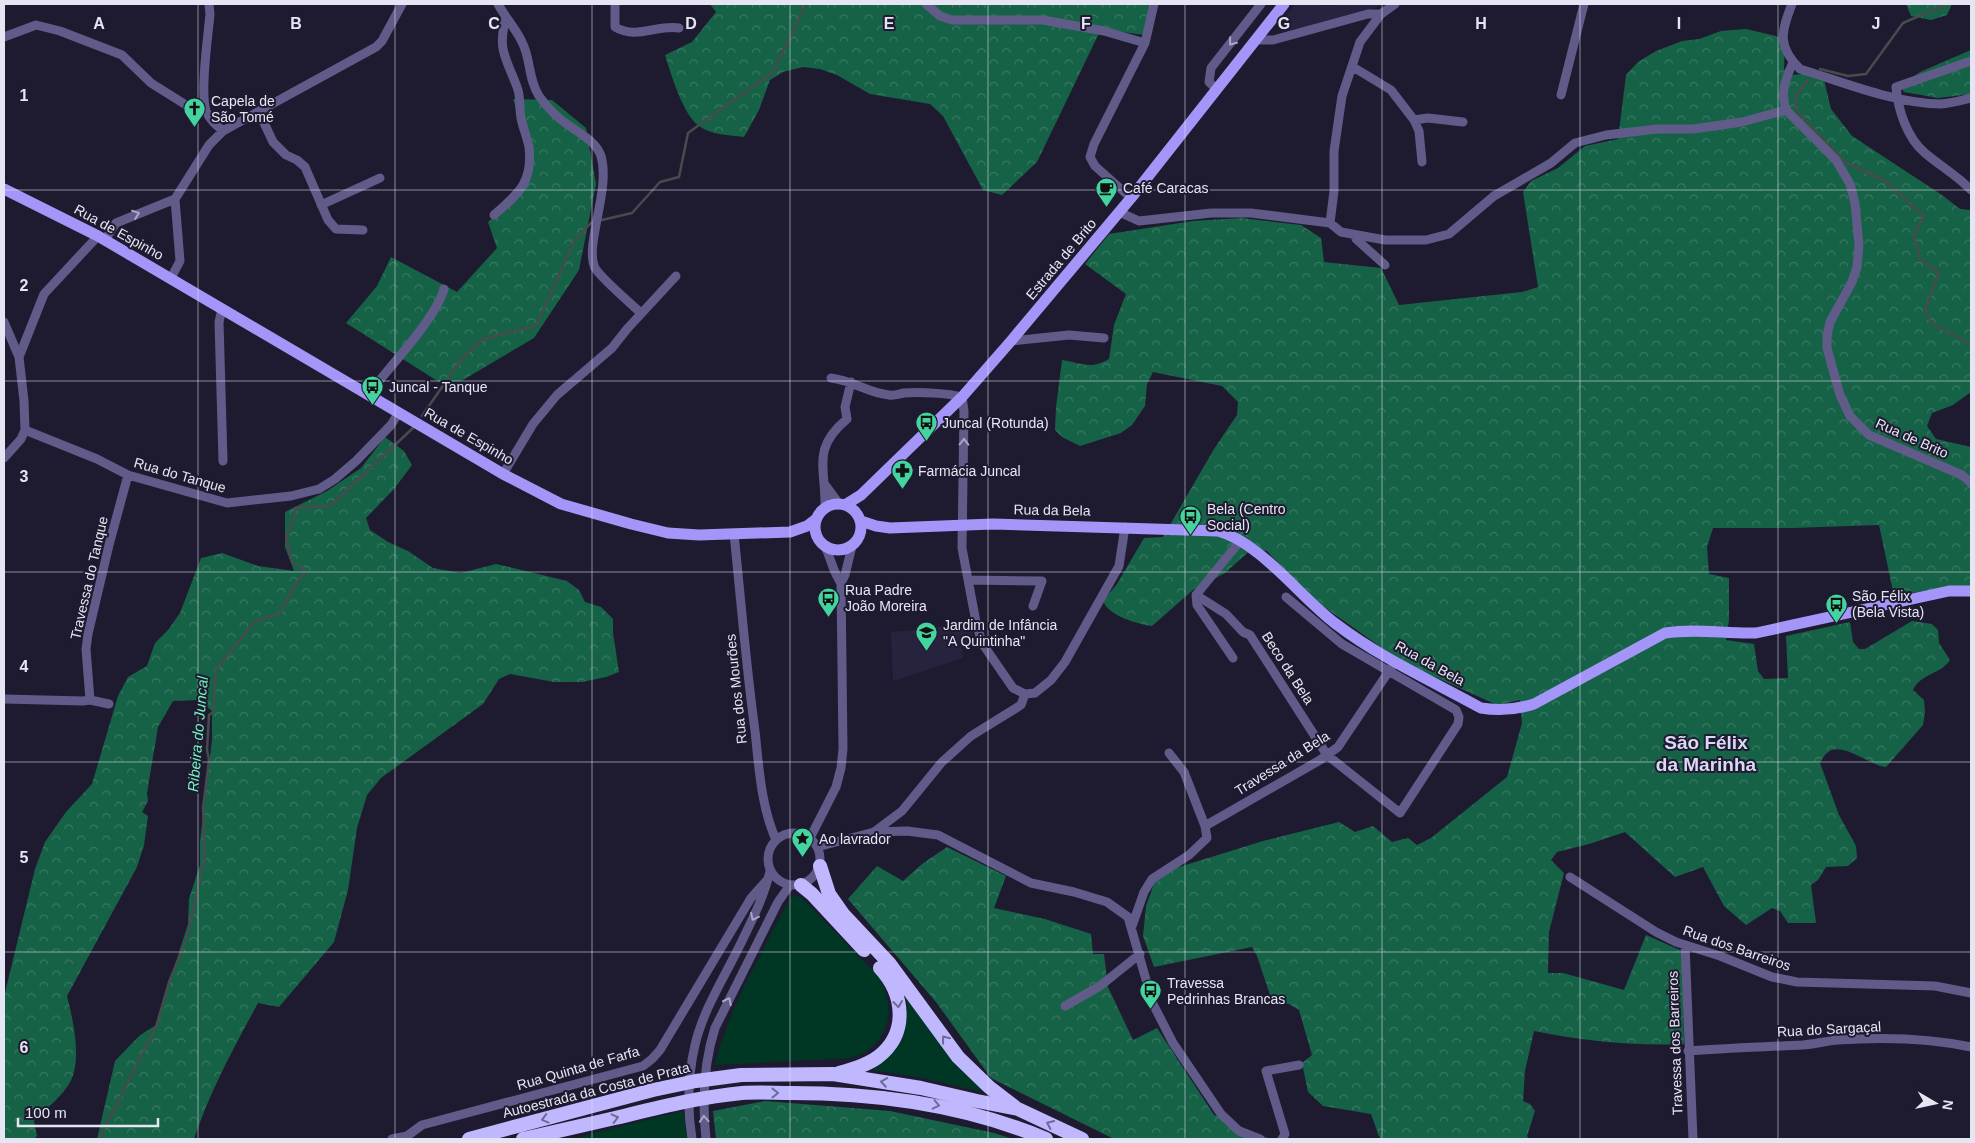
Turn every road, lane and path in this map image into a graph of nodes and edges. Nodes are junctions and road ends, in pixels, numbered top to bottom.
1 (209, 4) edge
2 (402, 4) edge
3 (498, 4) edge
4 (615, 4) edge
5 (926, 4) edge
6 (1154, 4) edge
7 (1261, 4) edge
8 (1284, 4) edge
9 (1395, 4) edge
10 (1584, 4) edge
11 (1792, 4) edge
12 (1381, 14) junction
13 (506, 17) junction
14 (679, 28) dead end
15 (4, 37) edge
16 (1256, 40) junction
17 (1145, 43) junction
18 (1971, 61) edge
19 (1793, 62) junction
20 (1353, 67) junction
21 (1217, 89) junction
22 (1561, 95) dead end
23 (1897, 98) junction
24 (1971, 98) edge
25 (1786, 110) junction
26 (206, 111) junction
27 (259, 112) junction
28 (1414, 120) junction
29 (1463, 122) dead end
30 (223, 131) junction
31 (1422, 162) dead end
32 (380, 178) dead end
33 (4, 189) edge
34 (1971, 190) edge
35 (1131, 198) junction
36 (176, 199) junction
37 (321, 205) junction
38 (1119, 212) junction
39 (494, 215) dead end
40 (1330, 223) junction
41 (363, 230) dead end
42 (1355, 235) junction
43 (102, 238) junction
44 (1385, 265) dead end
45 (676, 276) dead end
46 (171, 278) junction
47 (444, 289) dead end
48 (222, 309) junction
49 (640, 314) junction
50 (4, 322) edge
51 (1104, 338) dead end
52 (1011, 341) junction
53 (19, 357) junction
54 (831, 378) dead end
55 (851, 382) junction
56 (368, 394) junction
57 (962, 397) junction
58 (398, 412) junction
59 (25, 430) junction
60 (4, 458) edge
61 (223, 460) dead end
62 (503, 474) junction
63 (128, 475) junction
64 (1971, 483) edge
65 (824, 484) junction
66 (861, 494) junction
67 (842, 504) junction
68 (825, 508) junction
69 (859, 517) junction
70 (816, 519) junction
71 (962, 526) junction
72 (1125, 527) junction
73 (890, 528) junction
74 (790, 532) junction
75 (734, 534) junction
76 (1242, 540) junction
77 (822, 544) junction
78 (854, 544) junction
79 (968, 580) junction
80 (840, 583) junction
81 (1971, 591) edge
82 (1196, 595) junction
83 (1286, 597) dead end
84 (1033, 606) dead end
85 (1233, 658) dead end
86 (1395, 662) junction
87 (1389, 672) junction
88 (1025, 694) junction
89 (4, 699) edge
90 (90, 700) junction
91 (109, 704) dead end
92 (1169, 753) dead end
93 (1327, 755) junction
94 (902, 811) junction
95 (1400, 813) joint
96 (1205, 826) junction
97 (874, 832) junction
98 (907, 832) junction
99 (810, 838) junction
100 (776, 840) junction
101 (817, 846) junction
102 (820, 866) junction
103 (769, 875) junction
104 (1570, 877) dead end
105 (795, 885) junction
106 (1132, 926) junction
107 (1685, 945) junction
108 (1140, 954) junction
109 (1971, 993) edge
110 (1064, 1006) dead end
111 (1971, 1047) edge
112 (1688, 1051) junction
113 (1299, 1065) dead end
114 (833, 1074) junction
115 (1018, 1109) junction
116 (567, 1130) junction
117 (392, 1139) edge
118 (470, 1139) edge
119 (523, 1139) edge
120 (554, 1139) edge
121 (692, 1139) edge
122 (706, 1139) edge
123 (1046, 1139) edge
124 (1082, 1139) edge
125 (1260, 1139) edge
126 (1282, 1139) edge
127 (1693, 1139) edge

1 - 26 street
2 - 27 street
3 - 13 street
4 - 14 street
5 - 17 street
6 - 17 street
7 -> 21 street
8 - 16 main road, Estrada de Brito
9 - 12 street
10 - 22 street
11 - 19 street
12 - 16 street
12 - 20 street
13 - 39 street
13 - 49 street
15 - 26 street
16 - 21 main road, Estrada de Brito
17 - 35 street
18 - 23 street
19 - 23 street
19 - 25 street
20 - 28 street
20 - 40 street
21 - 35 main road, Estrada de Brito
23 - 24 street
23 - 34 street
25 - 42 street
25 - 64 street, Rua de Brito
26 - 30 street
27 - 30 street
27 - 37 street
28 - 29 street
28 - 31 street
30 - 36 street
32 - 37 street
33 - 43 main road, Rua de Espinho
35 - 38 main road, Estrada de Brito
43 -> 36 street
36 - 46 street
37 - 41 street
38 - 40 street
38 - 52 main road, Estrada de Brito
40 - 42 street
42 - 44 street
43 - 46 main road, Rua de Espinho
43 - 53 street
45 - 49 street
46 - 48 main road, Rua de Espinho
47 - 56 street
48 - 56 main road, Rua de Espinho
48 - 61 street
49 - 62 street
50 - 53 street
51 - 52 street
52 - 57 main road, Estrada de Brito
53 - 59 street
54 - 55 street
55 - 57 street
55 - 65 street
56 - 58 main road, Rua de Espinho
57 - 66 main road, Estrada de Brito
71 -> 57 street
58 - 62 main road, Rua de Espinho
58 - 63 street, Rua do Tanque
59 - 60 street
59 - 63 street, Rua do Tanque
62 - 75 main road, Rua de Espinho
63 - 90 street, Travessa do Tanque
65 - 67 street
65 - 68 street
66 - 67 main road, Estrada de Brito
66 - 69 main road
67 - 68 main road
67 - 69 main road
68 - 70 main road
69 - 73 main road, Rua da Bela
69 - 78 main road
70 - 74 main road, Rua de Espinho
70 - 77 main road
71 - 72 main road, Rua da Bela
71 - 73 main road, Rua da Bela
71 - 79 street
72 - 76 main road, Rua da Bela
72 - 88 street
73 - 78 main road, Rua da Bela
74 - 75 main road, Rua de Espinho
74 - 77 main road, Rua de Espinho
75 - 100 street, Rua dos Mourões
76 - 82 street
76 - 86 main road, Rua da Bela
77 - 78 main road
77 - 80 street
78 - 80 street
79 - 84 street
79 - 88 street
80 - 99 street
81 - 86 main road, Rua da Bela
82 - 85 street
82 - 93 street, Beco da Bela
83 - 87 street, Rua da Bela
86 - 87 street, Travessa da Bela
87 - 93 street, Travessa da Bela
87 - 95 street, Rua da Bela
88 - 94 street
89 - 90 street
90 - 91 street
92 - 96 street
93 - 95 street, Beco da Bela
93 - 96 street, Travessa da Bela
94 - 97 street
94 - 98 street
96 - 106 street
97 - 98 street
97 - 101 street
98 - 106 street
99 - 100 street
99 - 101 street
100 - 103 street
101 - 102 street
102 - 105 street
115 -> 102 highway
103 - 105 street
103 - 117 street, Rua Quinta de Farfa
103 -> 121 street
104 - 107 street, Rua dos Barreiros
105 -> 114 highway
122 -> 105 street
106 - 108 street
107 - 109 street, Rua dos Barreiros
107 - 112 street, Travessa dos Barreiros
108 - 110 street
108 - 125 street
111 - 112 street, Rua do Sargaçal
112 - 127 street, Travessa dos Barreiros
113 - 126 street
115 -> 114 highway, Autoestrada da Costa de Prata
114 -> 118 highway, Autoestrada da Costa de Prata
124 -> 115 highway, Autoestrada da Costa de Prata
116 - 119 highway
116 - 120 highway
116 -> 123 highway

